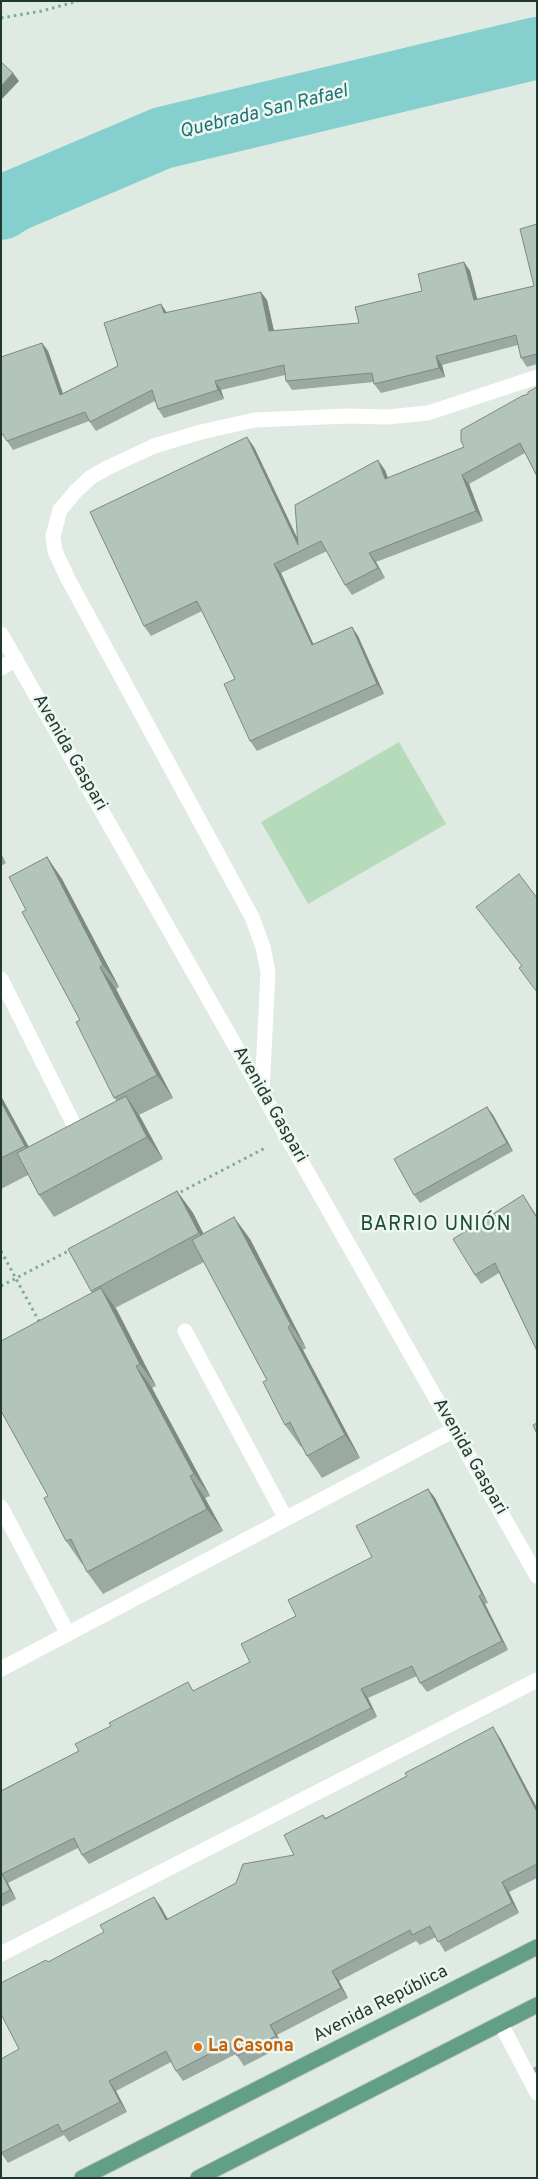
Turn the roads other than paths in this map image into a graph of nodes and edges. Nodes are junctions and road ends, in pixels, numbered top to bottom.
1 (537, 377) edge
2 (1, 634) edge
3 (16, 659) junction
4 (1, 668) edge
5 (1, 979) edge
6 (262, 1092) junction
7 (72, 1121) dead end
8 (185, 1331) dead end
9 (454, 1430) junction
10 (1, 1507) edge
11 (286, 1519) junction
12 (537, 1576) edge
13 (68, 1634) junction
14 (1, 1669) edge
15 (537, 1680) edge
16 (537, 1947) edge
17 (1, 1954) edge
18 (537, 2005) edge
19 (501, 2024) junction
20 (537, 2093) edge
21 (82, 2178) edge
22 (198, 2178) edge

1 - 6 street
2 - 3 street, Avenida Gaspari
3 - 4 street
3 - 6 street, Avenida Gaspari
5 - 7 street
6 - 9 street, Avenida Gaspari
8 - 11 street
9 - 11 street
9 - 12 street, Avenida Gaspari
10 - 13 street
11 - 13 street
13 - 14 street
15 - 17 street
16 - 21 main road, Avenida República
18 - 19 main road
19 - 20 street
19 - 22 main road

